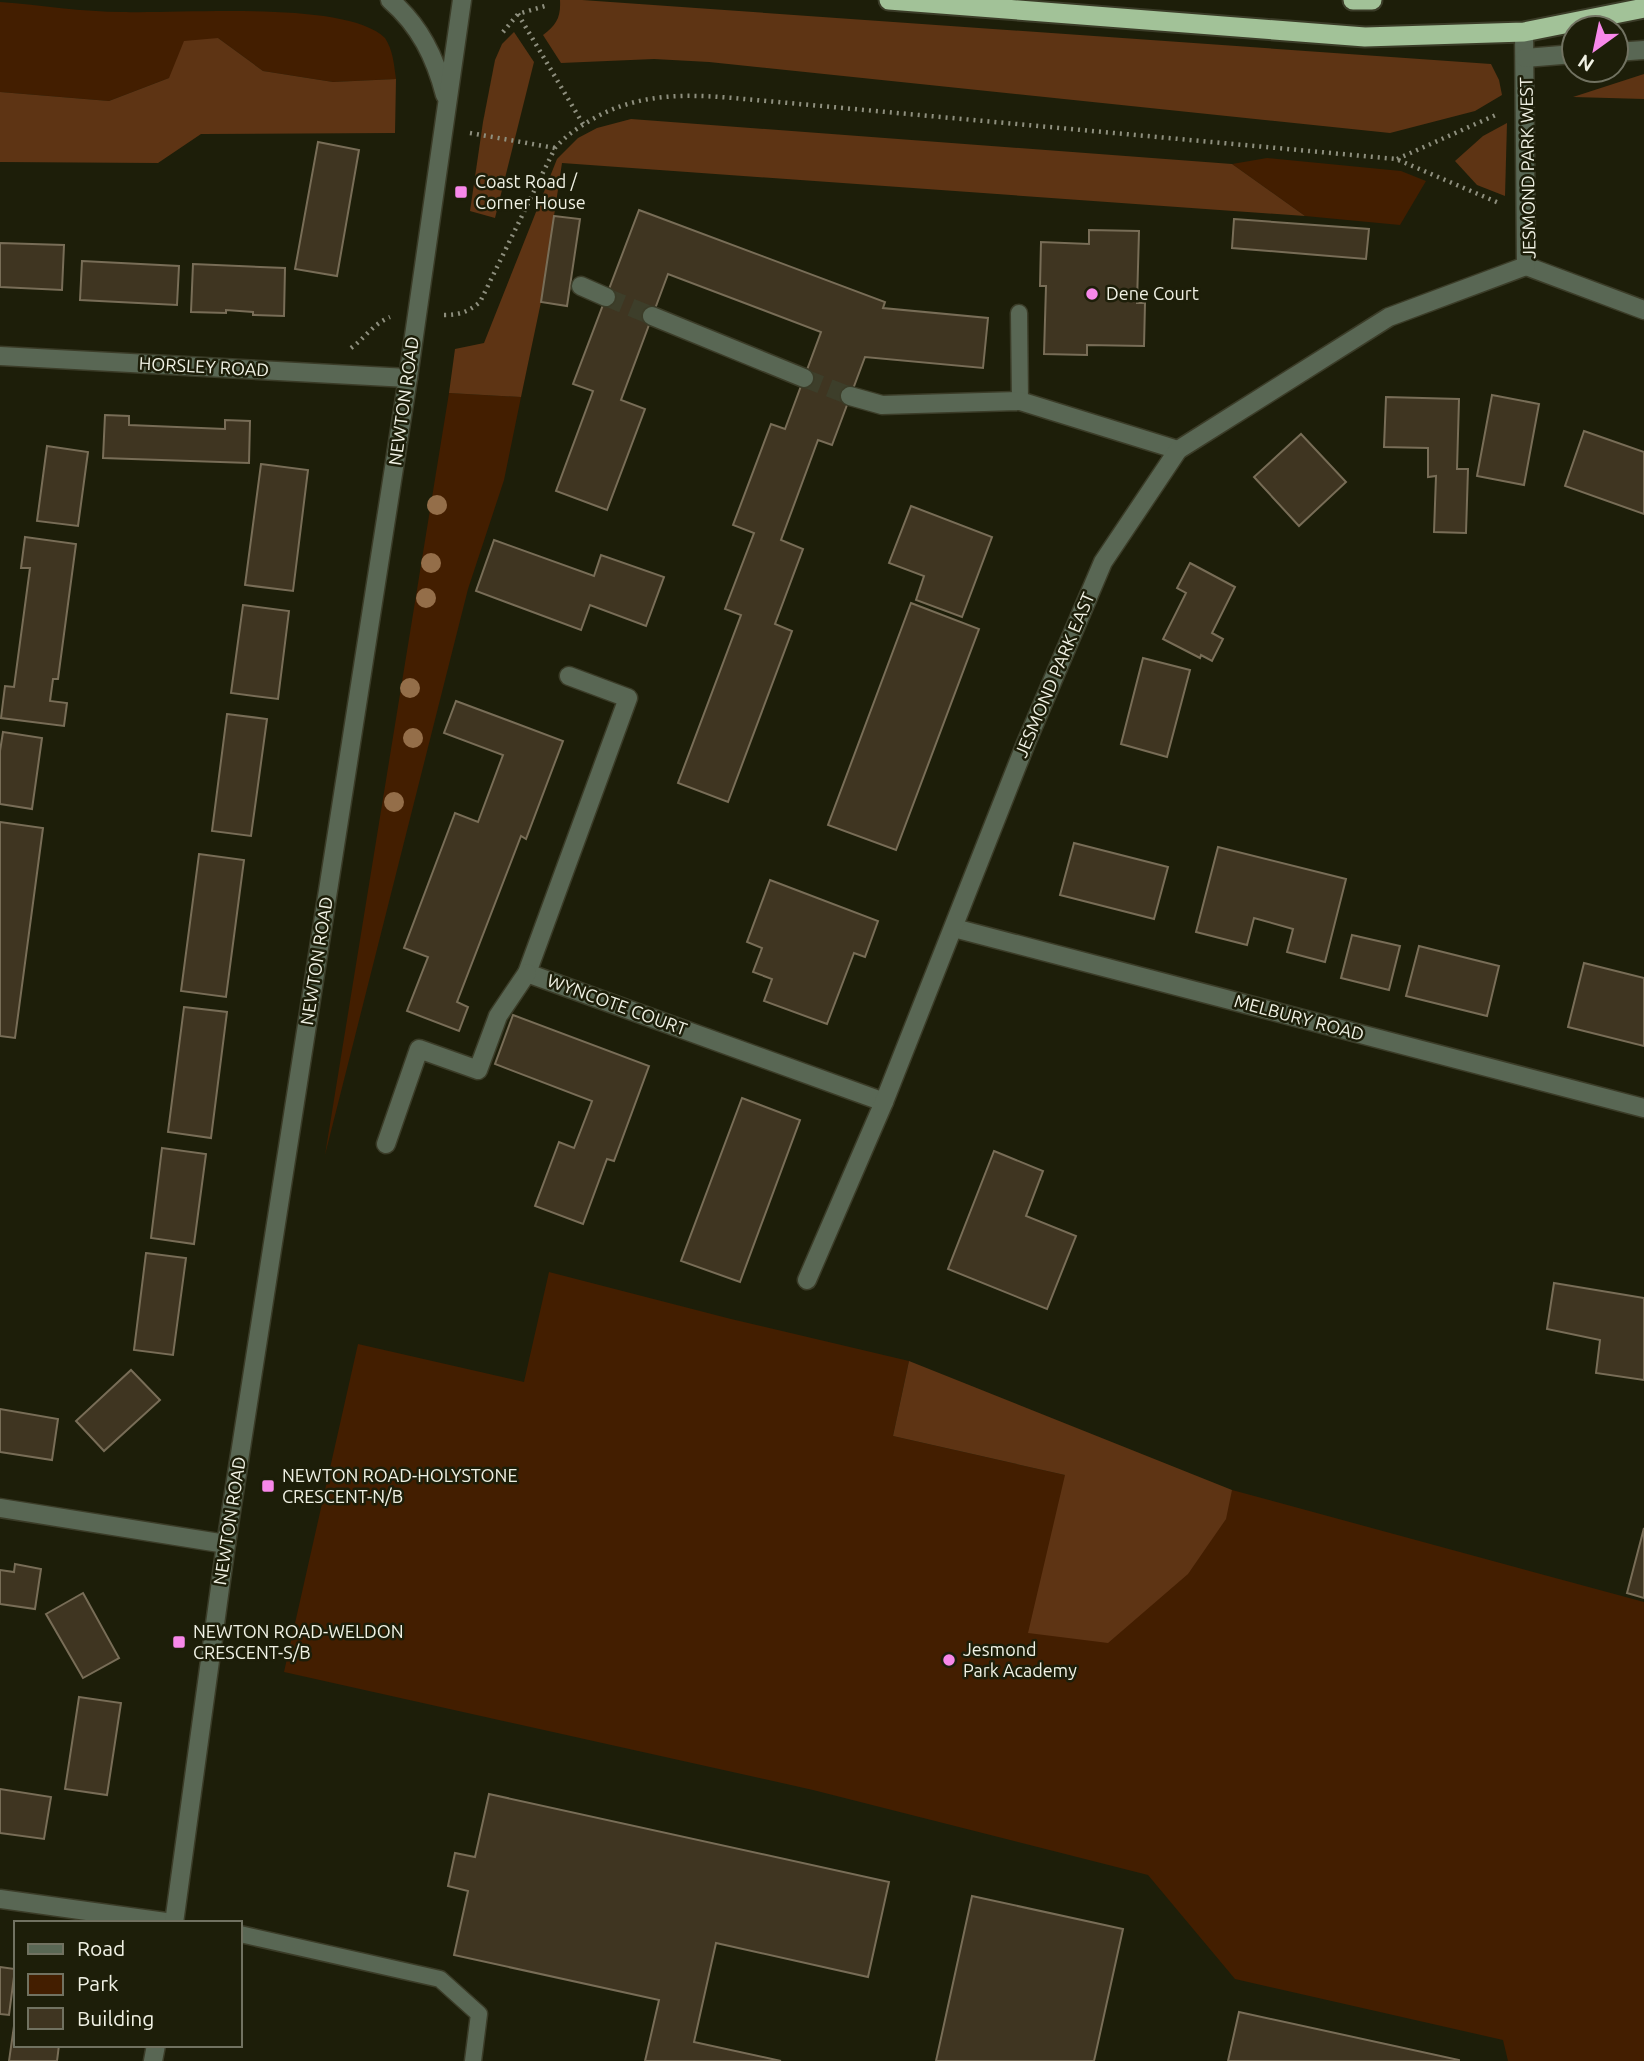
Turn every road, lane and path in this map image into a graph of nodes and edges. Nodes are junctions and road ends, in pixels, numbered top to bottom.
1 (390, 0) edge
2 (462, 0) edge
3 (889, 0) edge
4 (1353, 0) edge
5 (1371, 0) edge
6 (545, 6) dead end
7 (1644, 8) edge
8 (518, 14) junction
9 (503, 32) dead end
10 (1524, 32) junction
11 (1560, 55) edge
12 (1525, 58) junction
13 (1526, 97) junction
14 (447, 105) junction
15 (583, 124) junction
16 (444, 128) junction
17 (555, 148) junction
18 (1396, 159) junction
19 (1526, 213) junction
20 (1526, 266) junction
21 (581, 286) dead end
22 (606, 297) tunnel mouth
23 (1644, 310) edge
24 (1019, 313) dead end
25 (417, 315) junction
26 (652, 316) tunnel mouth
27 (0, 356) edge
28 (311, 373) junction
29 (408, 378) junction
30 (804, 378) tunnel mouth
31 (850, 396) tunnel mouth
32 (1020, 401) junction
33 (1178, 450) junction
34 (569, 676) dead end
35 (954, 928) junction
36 (527, 973) junction
37 (884, 1102) junction
38 (1644, 1108) edge
39 (386, 1144) dead end
40 (807, 1280) dead end
41 (0, 1508) edge
42 (226, 1544) junction
43 (0, 1899) edge
44 (159, 1921) edge
45 (173, 1921) edge
46 (242, 1934) edge
47 (473, 2061) edge

1 - 14 street
2 - 14 street, NEWTON ROAD
3 - 10 highway
4 - 5 highway
6 - 8 path
7 - 10 highway
8 - 9 path
8 - 15 path
10 - 12 street, JESMOND PARK WEST
11 - 12 street
12 - 13 street, JESMOND PARK WEST
13 - 18 path
13 - 19 street, JESMOND PARK WEST
14 - 16 street, NEWTON ROAD
15 - 17 path
15 - 18 path
16 - 17 path
16 - 25 street, NEWTON ROAD
17 - 25 path
18 - 19 path
19 - 20 street, JESMOND PARK WEST
20 - 23 street, JESMOND PARK WEST
20 - 33 street, JESMOND PARK EAST
21 - 22 street
24 - 32 lane
25 - 28 path
25 - 29 street, NEWTON ROAD
26 - 30 street
27 - 28 street, HORSLEY ROAD
28 - 29 street, HORSLEY ROAD
29 - 42 street, NEWTON ROAD
31 - 32 street
32 - 33 street
33 - 35 street, JESMOND PARK EAST
34 - 36 street, WYNCOTE COURT
35 - 37 street, JESMOND PARK EAST
35 - 38 street, MELBURY ROAD
36 - 37 street, WYNCOTE COURT
36 - 39 street
37 - 40 street, JESMOND PARK EAST
41 - 42 street
42 - 45 street, NEWTON ROAD
43 - 44 street
46 - 47 lane

